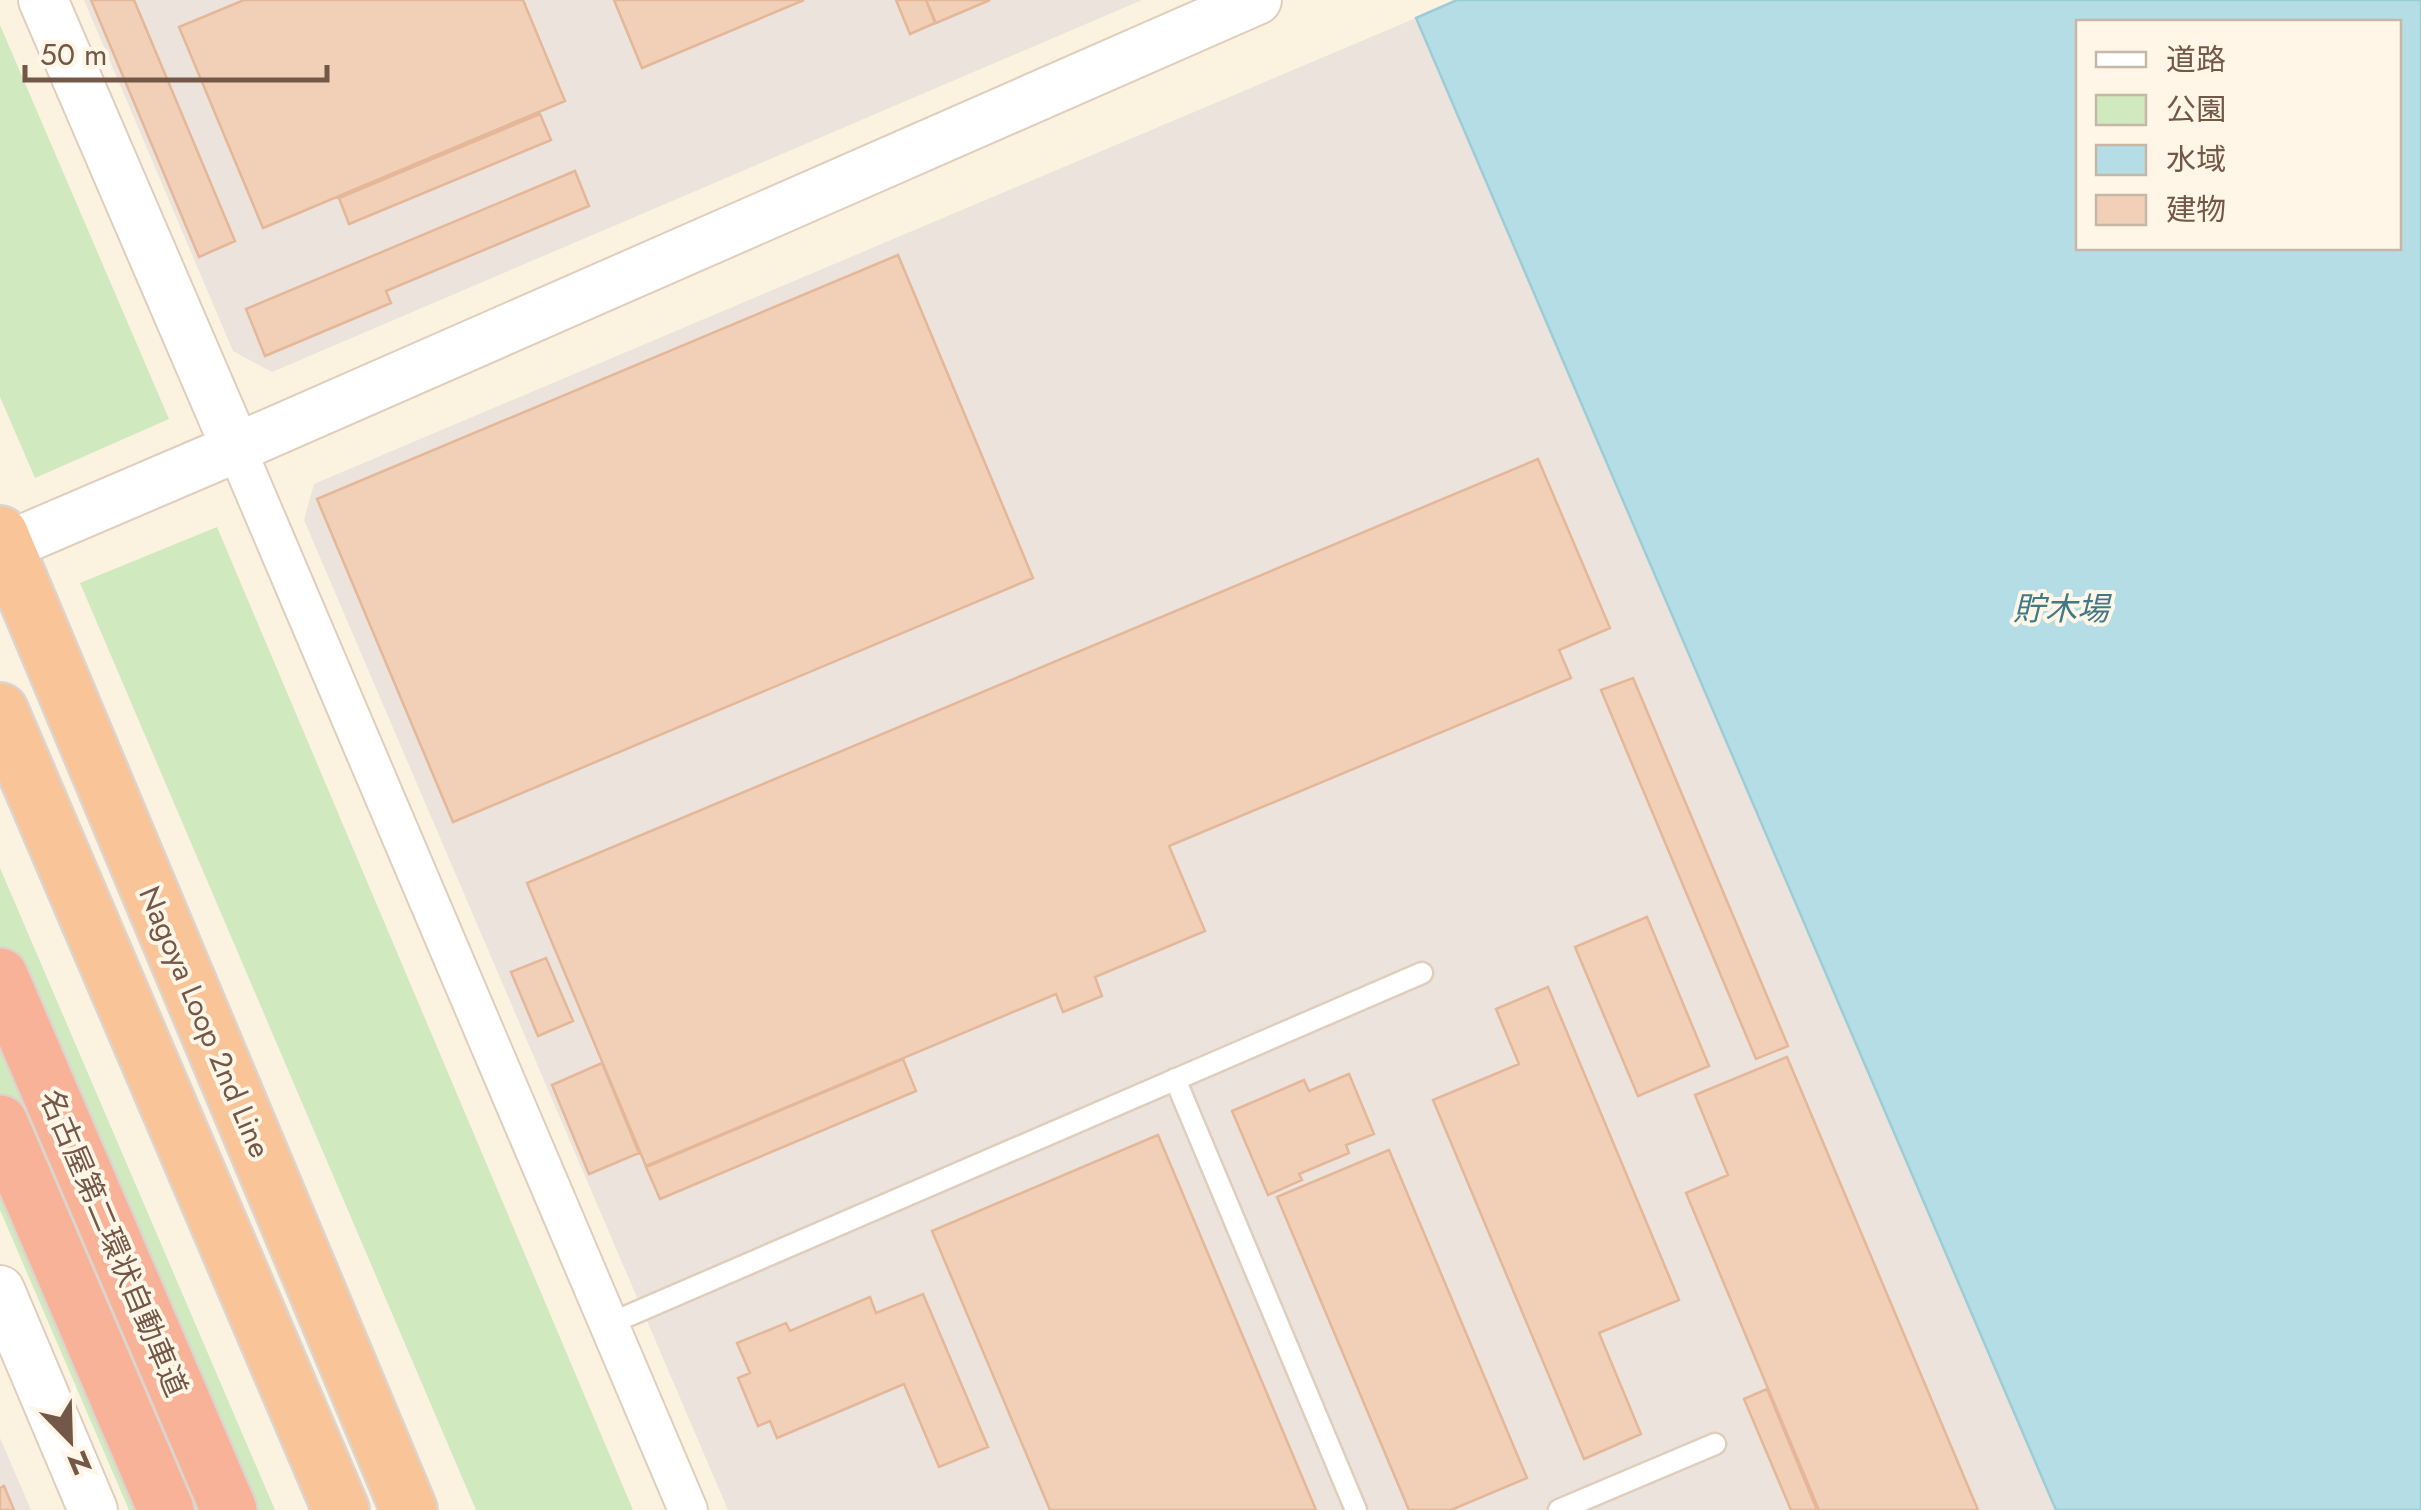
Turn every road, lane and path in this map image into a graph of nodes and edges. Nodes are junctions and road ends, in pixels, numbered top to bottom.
1 (42, 0) edge
2 (1257, 0) edge
3 (236, 448) junction
4 (2, 543) edge
5 (0, 711) edge
6 (1422, 973) dead end
7 (0, 976) edge
8 (1175, 1080) junction
9 (0, 1123) edge
10 (0, 1290) edge
11 (609, 1324) junction
12 (1715, 1444) dead end
13 (93, 1510) edge
14 (166, 1510) edge
15 (229, 1510) edge
16 (342, 1510) edge
17 (410, 1510) edge
18 (688, 1510) edge
19 (1356, 1510) edge
20 (1559, 1510) edge

1 - 3 street
2 - 3 street
3 - 4 street
3 - 11 street
4 - 17 highway, Nagoya Loop 2nd Line
5 - 16 highway
6 - 8 lane
7 - 15 highway, 名古屋第二環状自動車道
8 - 11 lane
8 - 19 lane
9 - 14 highway, 名古屋第二環状自動車道
10 - 13 street
11 - 18 street
12 - 20 lane

